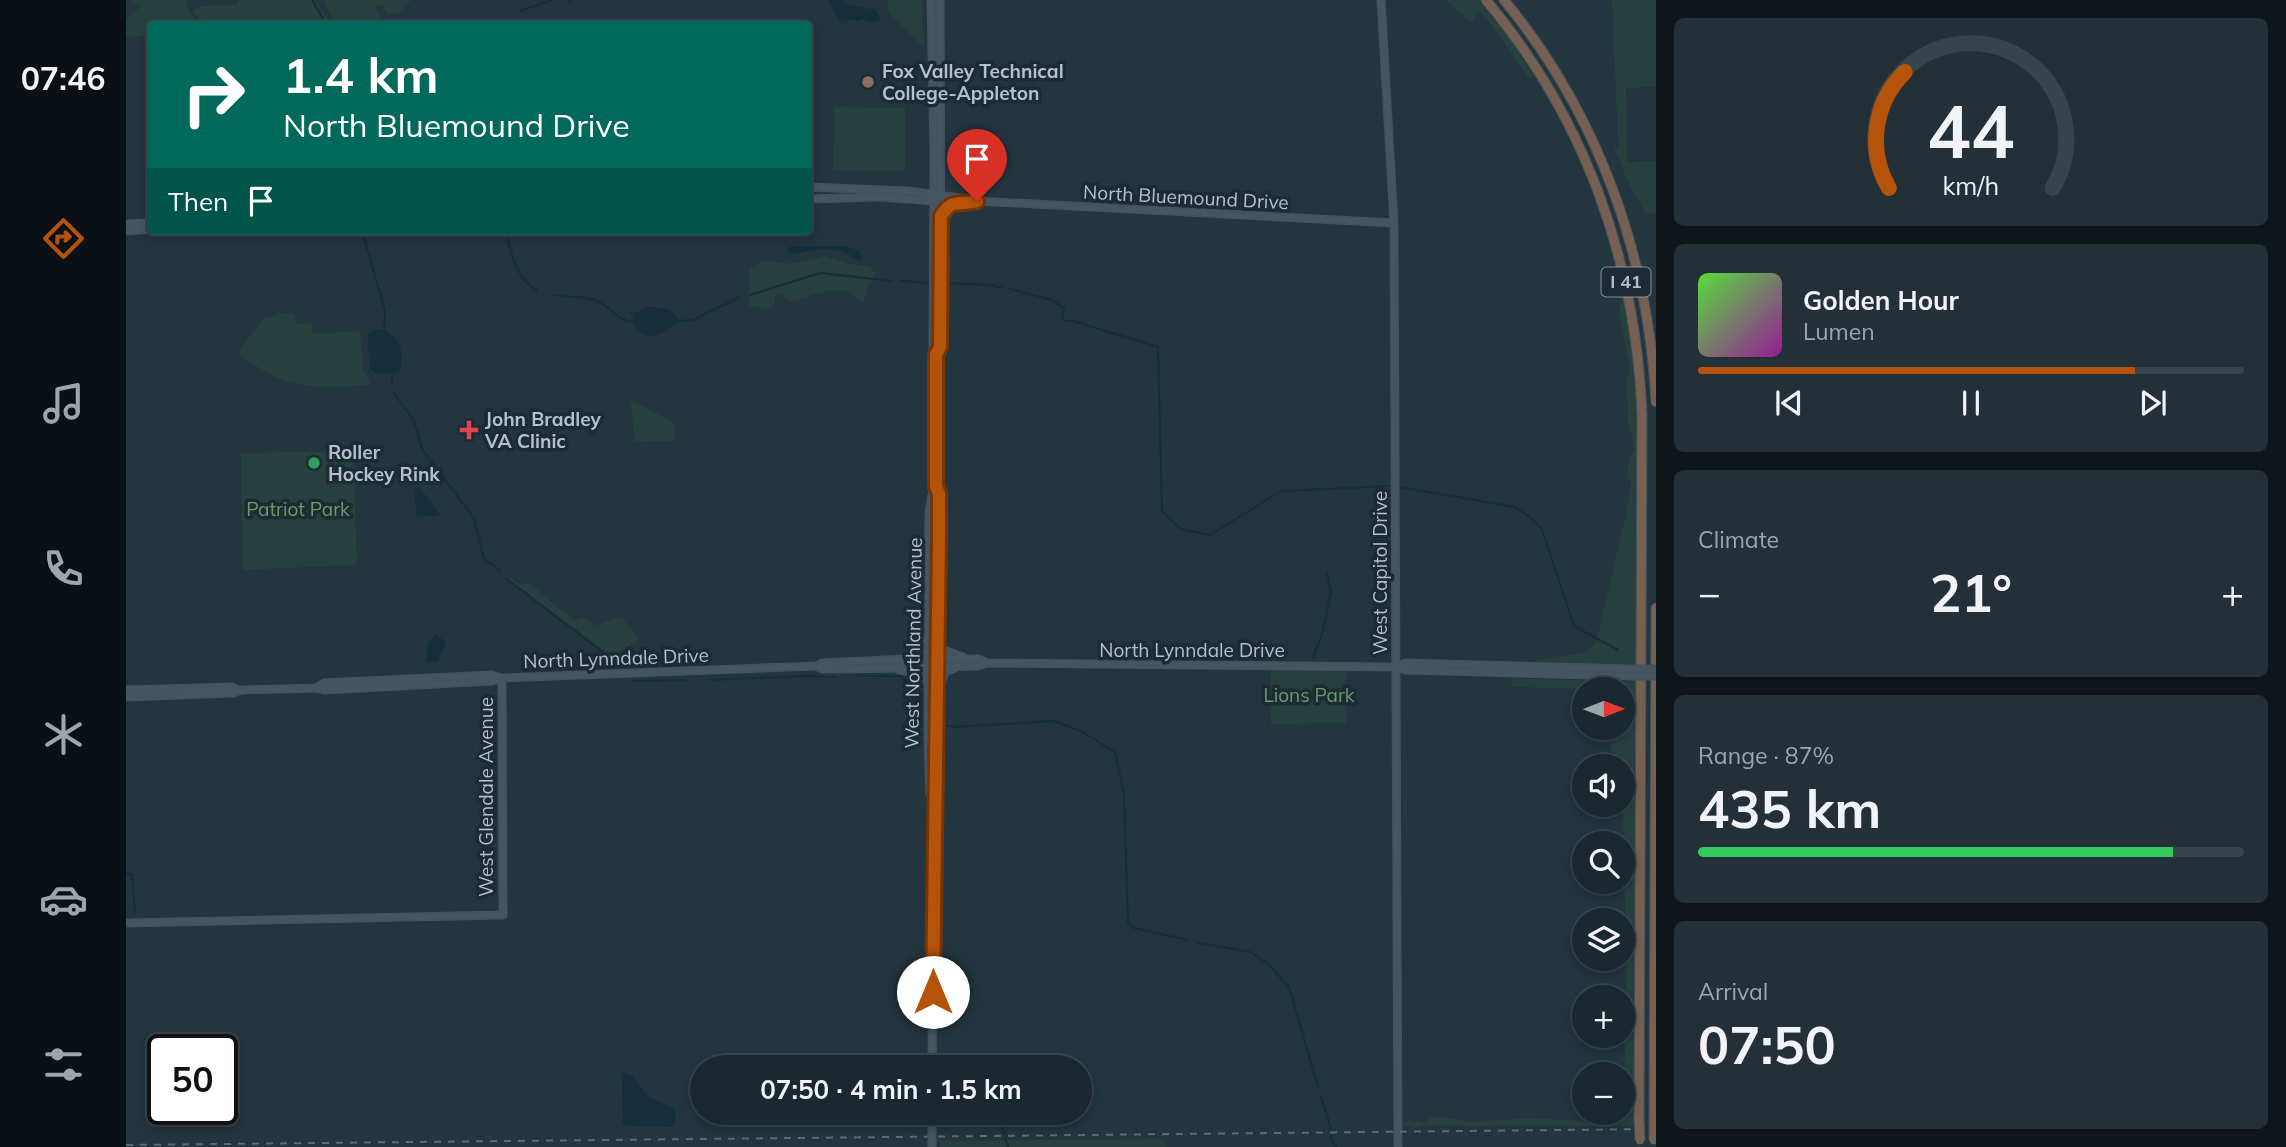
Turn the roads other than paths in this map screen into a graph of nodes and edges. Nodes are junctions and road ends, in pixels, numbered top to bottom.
1 (931, 0) edge
2 (940, 0) edge
3 (1381, 0) edge
4 (1486, 0) edge
5 (1504, 0) edge
6 (934, 177) junction
7 (812, 187) edge
8 (908, 191) junction
9 (938, 198) junction
10 (812, 199) edge
11 (977, 201) junction
12 (954, 202) junction
13 (941, 216) junction
14 (147, 223) edge
15 (1394, 223) junction
16 (126, 224) edge
17 (147, 229) edge
18 (126, 231) edge
19 (936, 355) junction
20 (1656, 402) edge
21 (936, 486) junction
22 (1656, 608) edge
23 (938, 634) junction
24 (929, 637) junction
25 (964, 658) junction
26 (911, 659) junction
27 (928, 662) junction
28 (938, 662) junction
29 (988, 663) junction
30 (816, 666) junction
31 (958, 666) junction
32 (885, 667) junction
33 (1396, 667) junction
34 (1656, 669) edge
35 (1631, 672) junction
36 (1656, 676) edge
37 (502, 678) junction
38 (928, 683) junction
39 (126, 690) edge
40 (238, 690) junction
41 (126, 697) edge
42 (937, 713) junction
43 (934, 799) junction
44 (126, 923) edge
45 (932, 1055) edge
46 (932, 1125) edge
47 (1640, 1144) edge
48 (1654, 1144) edge
49 (932, 1147) edge
50 (1398, 1147) edge

1 - 6 main road, West Northland Avenue
2 - 9 main road, West Northland Avenue
3 - 15 main road, West Capitol Drive
4 - 47 highway, I 41, bridge
5 - 20 highway, I 41
6 - 8 main road
6 - 9 main road, West Northland Avenue
7 - 8 main road, North Bluemound Drive
8 - 9 main road, North Bluemound Drive
9 - 10 main road, North Bluemound Drive
9 - 11 main road, North Bluemound Drive
9 - 12 main road, North Bluemound Drive
9 - 13 main road, West Northland Avenue
9 - 19 main road, West Northland Avenue
11 - 12 main road, North Bluemound Drive
11 - 15 main road, North Bluemound Drive
12 - 13 main road
13 - 19 main road, West Northland Avenue
14 - 16 main road
15 - 33 main road, West Capitol Drive
17 - 18 main road
19 - 21 main road, West Northland Avenue
21 - 23 main road, West Northland Avenue
21 - 24 main road, West Northland Avenue
22 - 48 highway, bridge
23 - 25 main road
23 - 28 main road, West Northland Avenue
24 - 26 main road
24 - 27 main road, West Northland Avenue
25 - 28 main road, North Lynndale Drive
25 - 29 main road, North Lynndale Drive
26 - 27 main road, North Lynndale Drive
26 - 30 main road, North Lynndale Drive
27 - 28 main road, North Lynndale Drive
27 - 32 main road, North Lynndale Drive
27 - 38 main road, West Northland Avenue
28 - 31 main road, North Lynndale Drive
28 - 42 main road, West Northland Avenue
29 - 31 main road, North Lynndale Drive
29 - 33 main road, North Lynndale Drive
30 - 32 main road, North Lynndale Drive
30 - 37 main road, North Lynndale Drive
31 - 42 main road
32 - 38 main road
33 - 35 main road, North Lynndale Drive
33 - 50 main road, West Capitol Drive
34 - 35 main road, North Lynndale Drive, bridge
35 - 36 main road, North Lynndale Drive, bridge
37 - 40 main road, North Lynndale Drive
37 - 44 main road, West Glendale Avenue
38 - 43 main road, West Northland Avenue
39 - 40 main road, North Lynndale Drive
40 - 41 main road, North Lynndale Drive
42 - 43 main road, West Northland Avenue
43 - 45 main road, West Northland Avenue
46 - 49 main road, bridge

